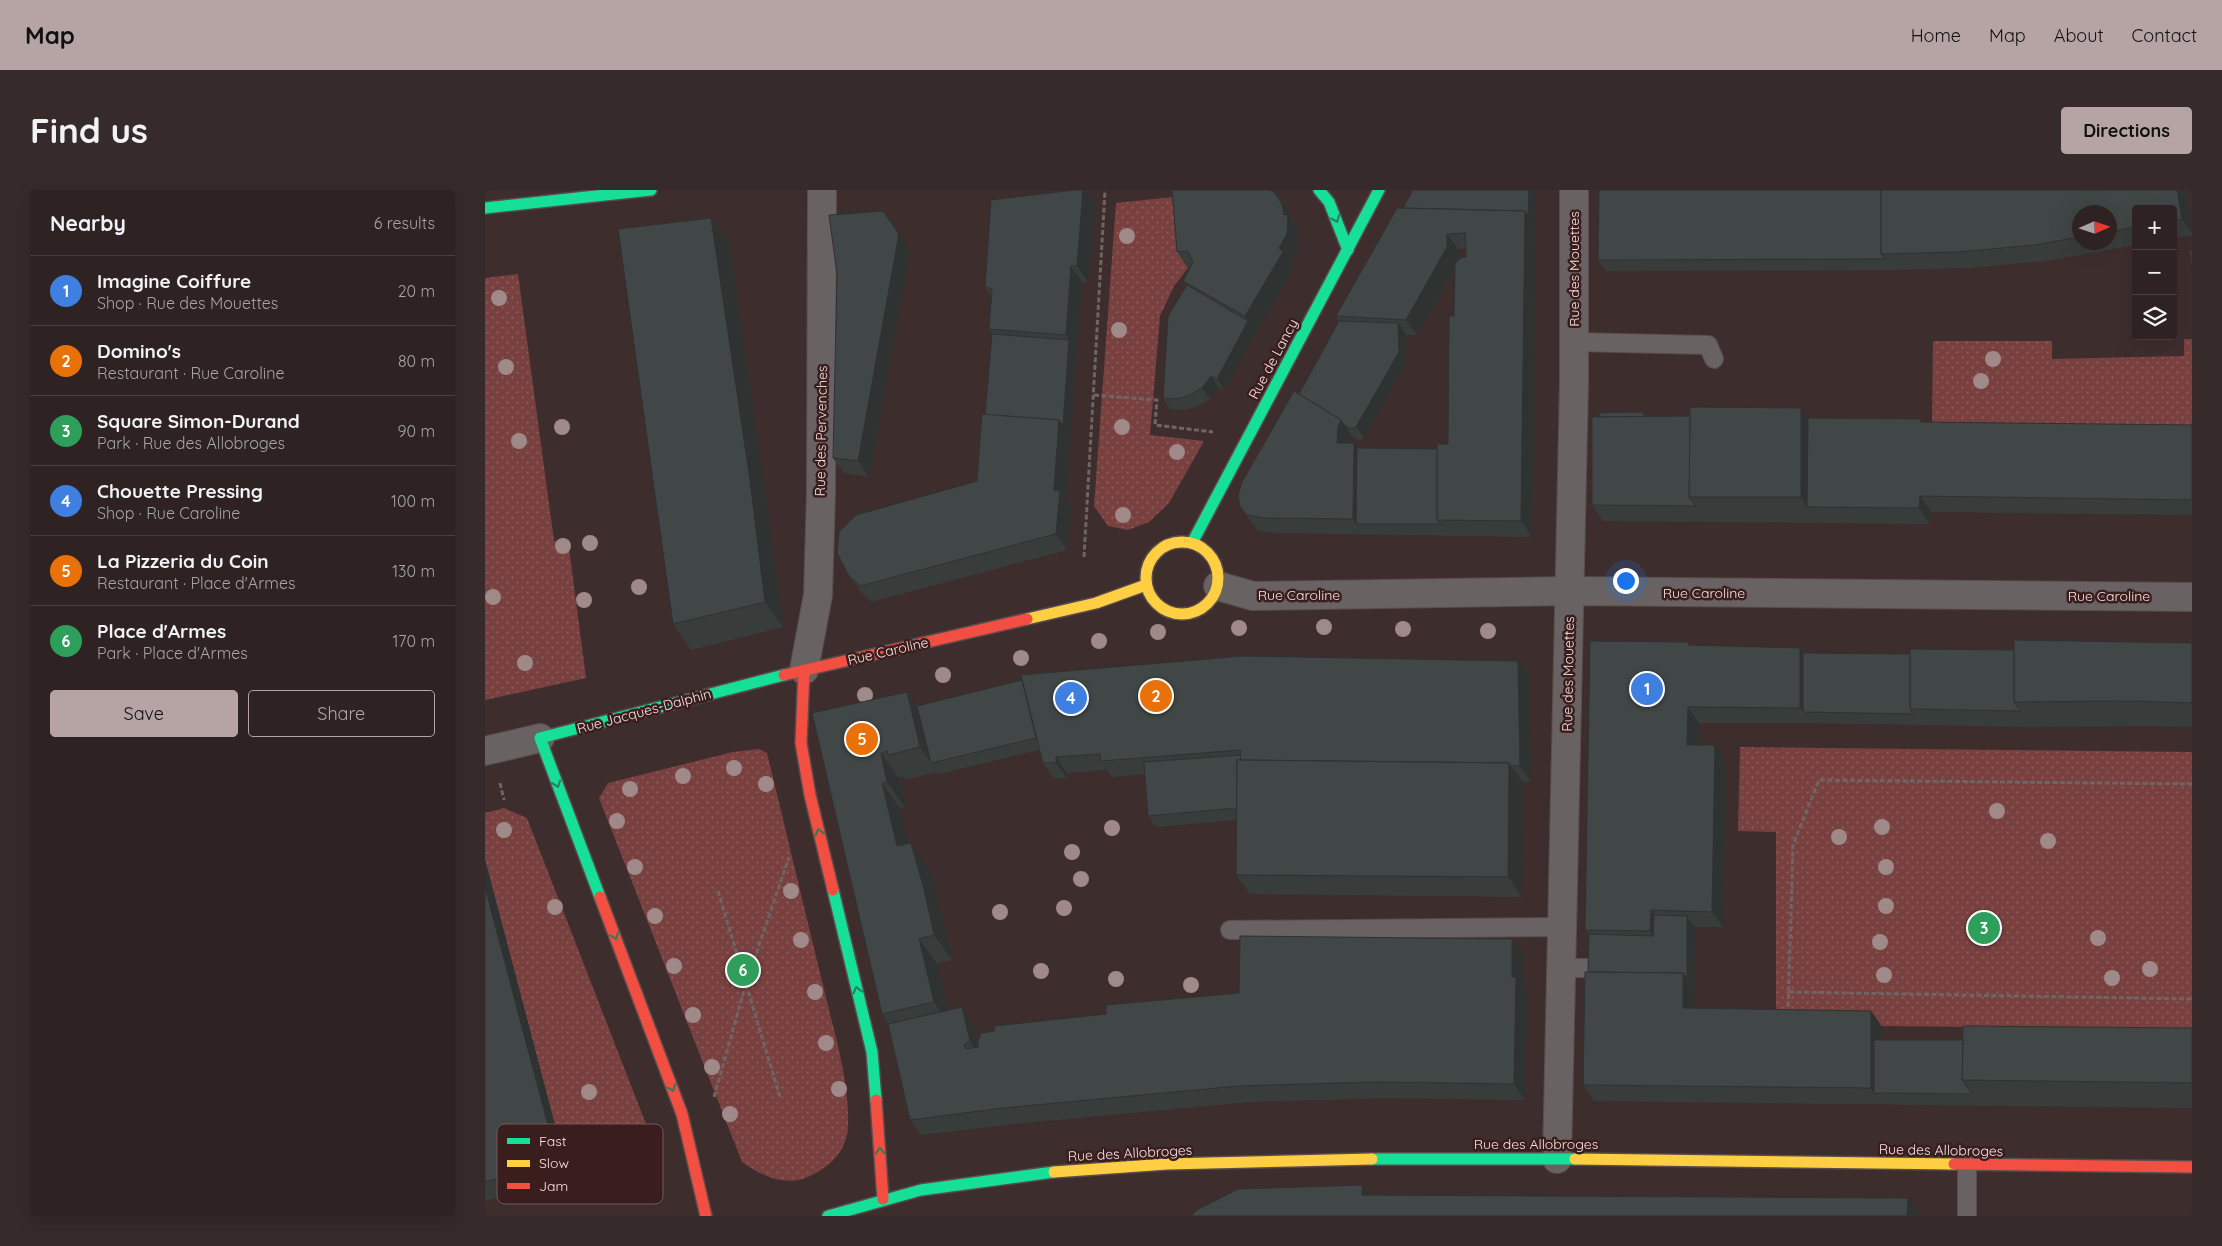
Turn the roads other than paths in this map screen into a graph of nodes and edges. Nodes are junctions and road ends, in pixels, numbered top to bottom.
1 (651, 190) edge
2 (822, 190) edge
3 (1319, 190) edge
4 (1379, 190) edge
5 (1574, 190) edge
6 (485, 208) edge
7 (1348, 250) junction
8 (1574, 342) junction
9 (1714, 359) dead end
10 (1192, 543) junction
11 (1146, 585) junction
12 (1218, 586) junction
13 (1569, 592) junction
14 (2192, 597) edge
15 (804, 670) junction
16 (540, 738) junction
17 (485, 751) edge
18 (1563, 927) junction
19 (1230, 930) dead end
20 (1561, 968) junction
21 (1596, 968) edge
22 (1557, 1159) junction
23 (1967, 1165) junction
24 (2192, 1167) edge
25 (883, 1199) junction
26 (706, 1216) edge
27 (828, 1216) edge
28 (1967, 1216) edge

1 - 6 street
2 - 15 street, Rue des Pervenches
3 -> 7 street
4 - 7 street, Rue de Lancy
5 - 8 street, Rue des Mouettes
7 - 10 street, Rue de Lancy
8 - 9 lane
8 - 13 street, Rue des Mouettes
10 - 11 street
10 - 12 street
11 - 12 street
11 - 15 street, Rue Caroline
12 - 13 street, Rue Caroline
13 - 14 street, Rue Caroline
13 - 18 street, Rue des Mouettes
15 - 16 street, Rue Jacques-Dalphin
25 -> 15 street
16 - 17 street, Rue Jacques-Dalphin
16 -> 26 street
18 - 19 lane
18 - 20 street, Rue des Mouettes
20 - 21 lane
20 - 22 street, Rue des Mouettes
22 - 23 street, Rue des Allobroges
22 - 25 street, Rue des Allobroges
23 - 24 street, Rue des Allobroges
23 - 28 lane
25 - 27 street, Rue des Allobroges

